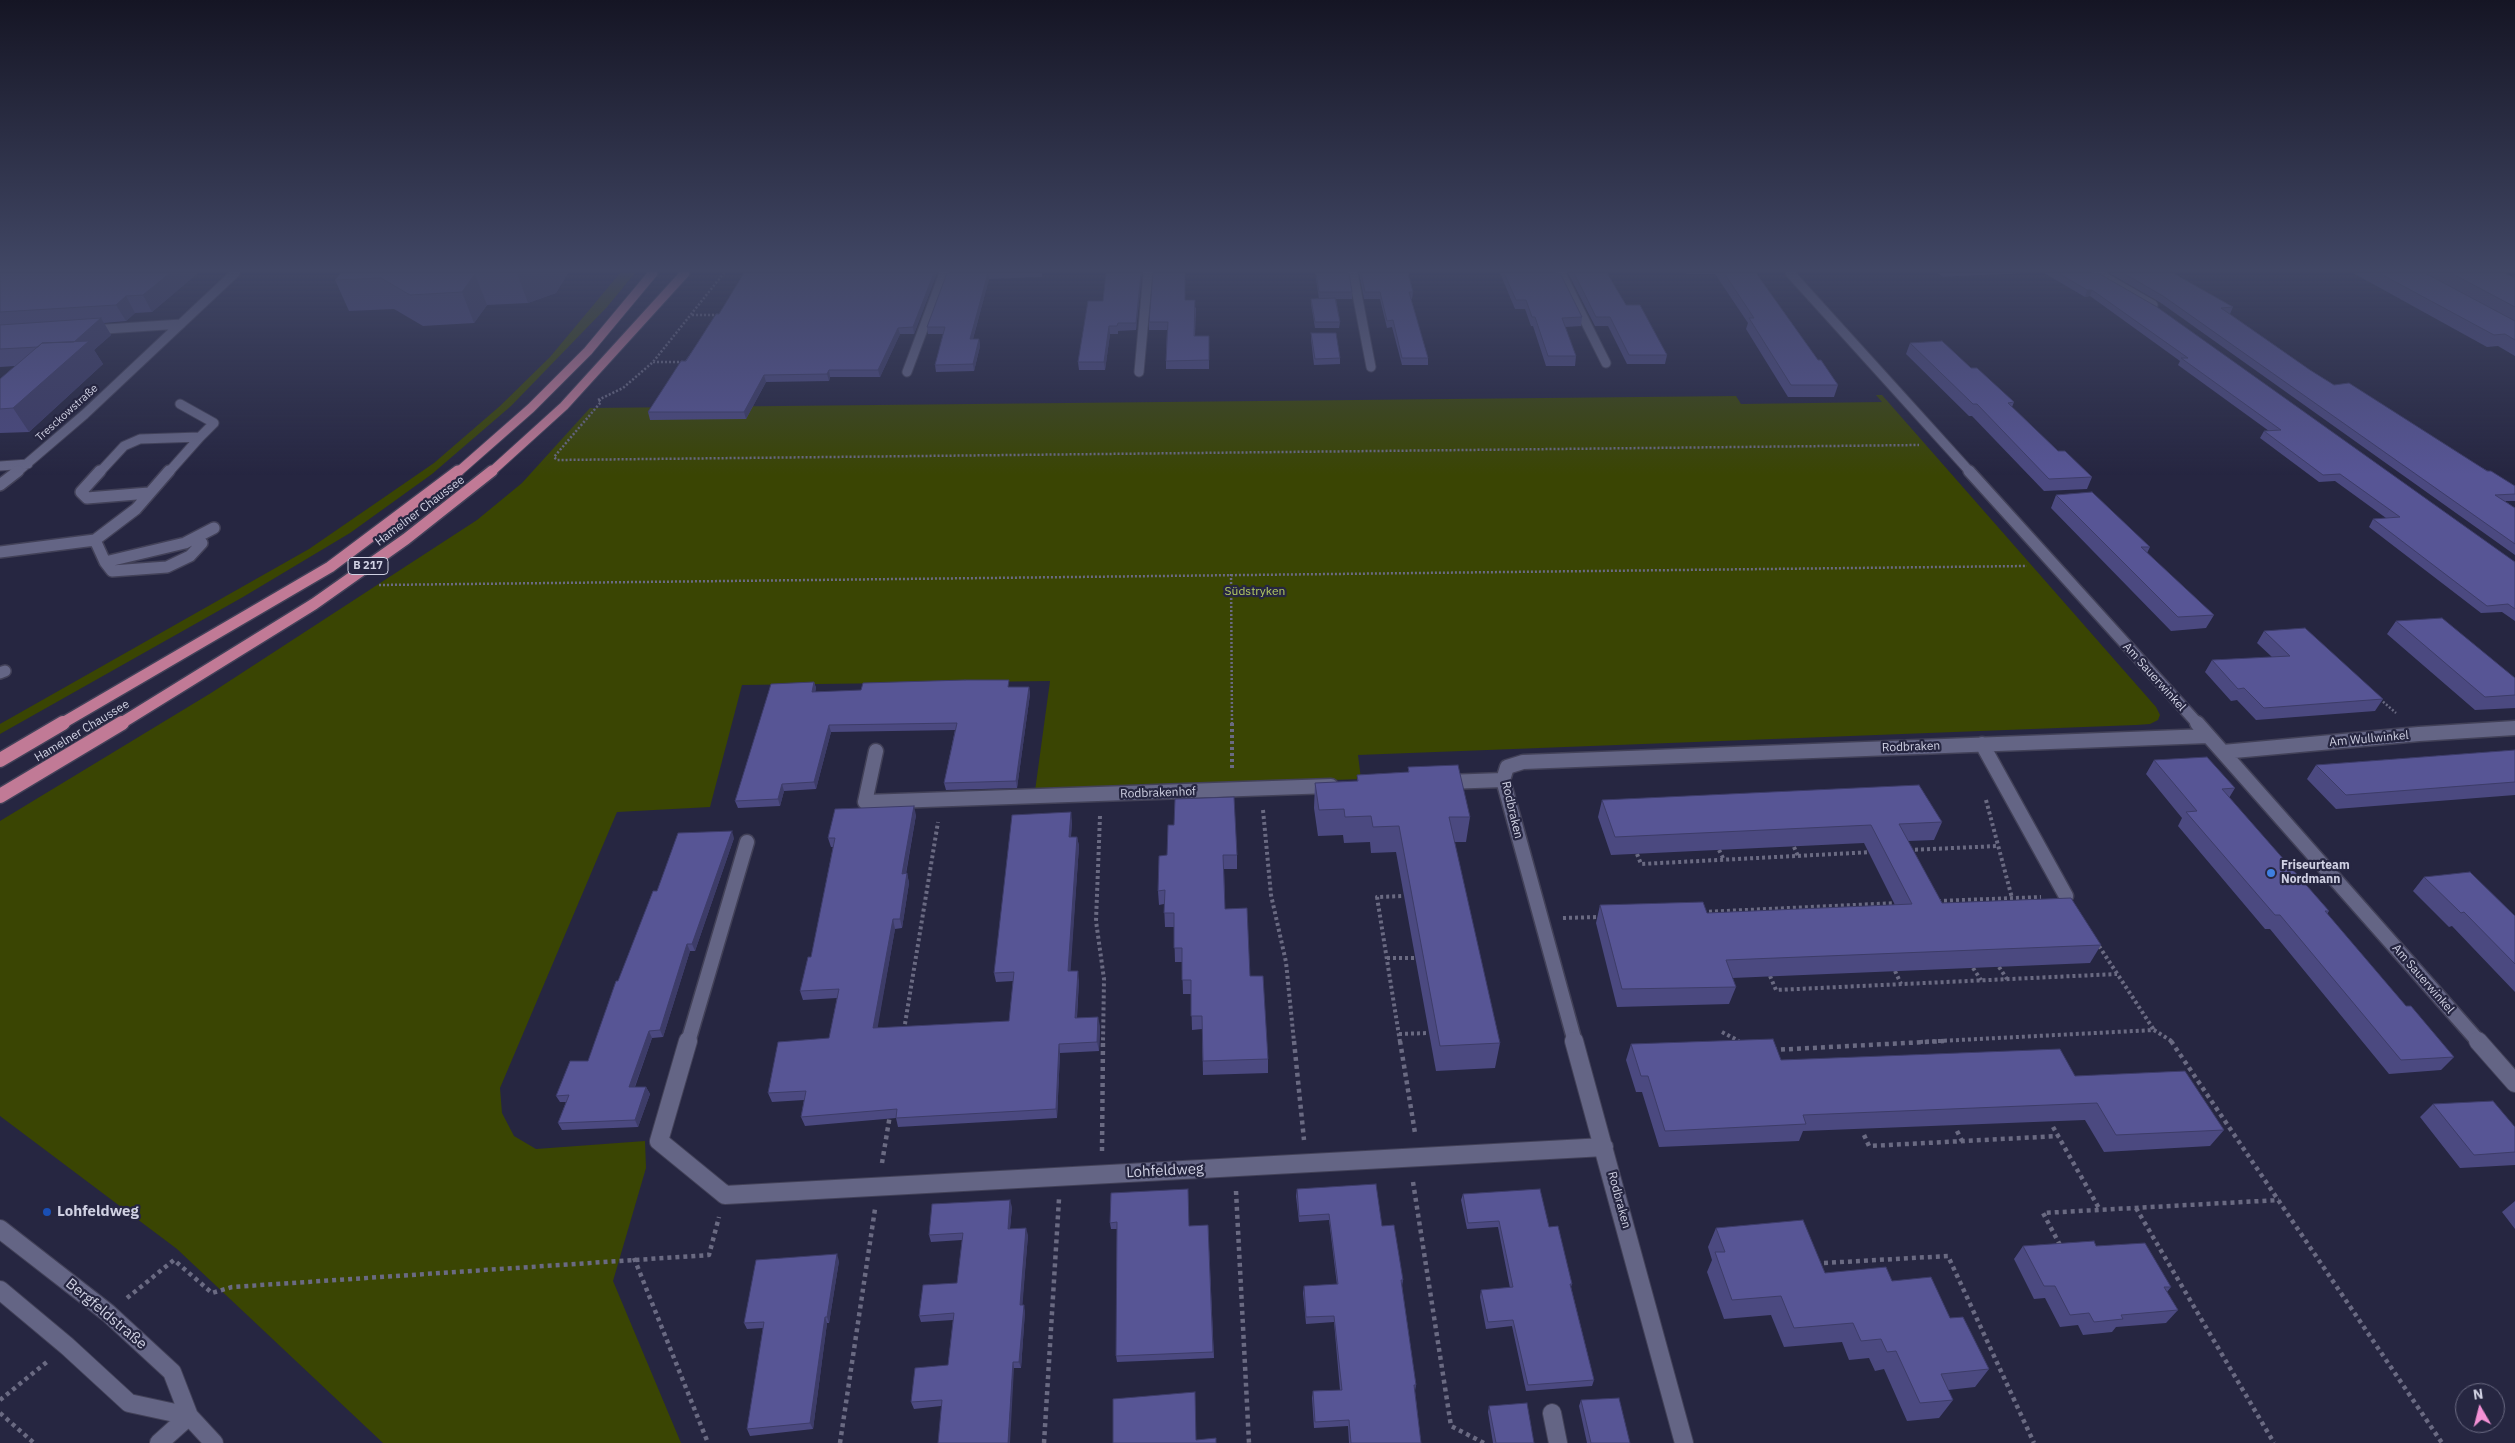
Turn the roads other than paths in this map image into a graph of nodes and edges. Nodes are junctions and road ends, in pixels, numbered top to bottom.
1 (163, 340) edge
2 (596, 340) edge
3 (627, 340) edge
4 (919, 340) edge
5 (1142, 340) edge
6 (1366, 340) edge
7 (1595, 340) edge
8 (1851, 340) edge
9 (1606, 363) dead end
10 (1371, 367) dead end
11 (907, 372) dead end
12 (1139, 372) dead end
13 (180, 404) dead end
14 (200, 437) junction
15 (28, 464) junction
16 (0, 466) edge
17 (0, 485) edge
18 (149, 493) junction
19 (214, 528) dead end
20 (95, 540) junction
21 (202, 543) dead end
22 (0, 552) edge
23 (105, 562) junction
24 (2515, 728) edge
25 (2208, 736) junction
26 (1982, 744) junction
27 (876, 752) dead end
28 (2223, 752) junction
29 (0, 760) edge
30 (1503, 780) junction
31 (1436, 783) edge
32 (1348, 786) edge
33 (0, 796) edge
34 (748, 842) dead end
35 (2066, 896) edge
36 (2515, 1083) edge
37 (1604, 1147) junction
38 (0, 1229) edge
39 (0, 1290) edge
40 (1552, 1413) dead end
41 (189, 1416) junction
42 (159, 1443) edge
43 (214, 1443) edge
44 (1558, 1443) edge
45 (1684, 1443) edge

1 - 15 street, Tresckowstraße
2 - 29 main road, Hamelner Chaussee / B 217
3 - 33 main road, Hamelner Chaussee / B 217
4 - 11 street
5 - 12 street
6 - 10 street
7 - 9 street
8 - 25 street, Am Sauerwinkel
13 - 14 street
14 - 18 street
14 - 18 street
15 - 16 street
15 - 17 street, Tresckowstraße
18 - 20 street
19 - 23 street
20 - 22 street
20 - 23 street
21 - 23 street
24 - 28 street, Am Wullwinkel
25 - 26 street, Rodbraken
25 - 28 street, Am Sauerwinkel
26 - 30 street, Rodbraken
26 - 35 street
27 - 32 street, Rodbrakenhof
28 - 36 street, Am Sauerwinkel
30 - 31 street
30 - 37 street, Rodbraken
34 - 37 street, Lohfeldweg
37 - 45 street, Rodbraken
38 - 41 street, Bergfeldstraße
39 - 41 street
40 - 44 street
41 - 42 street
41 - 43 street, Bergfeldstraße

